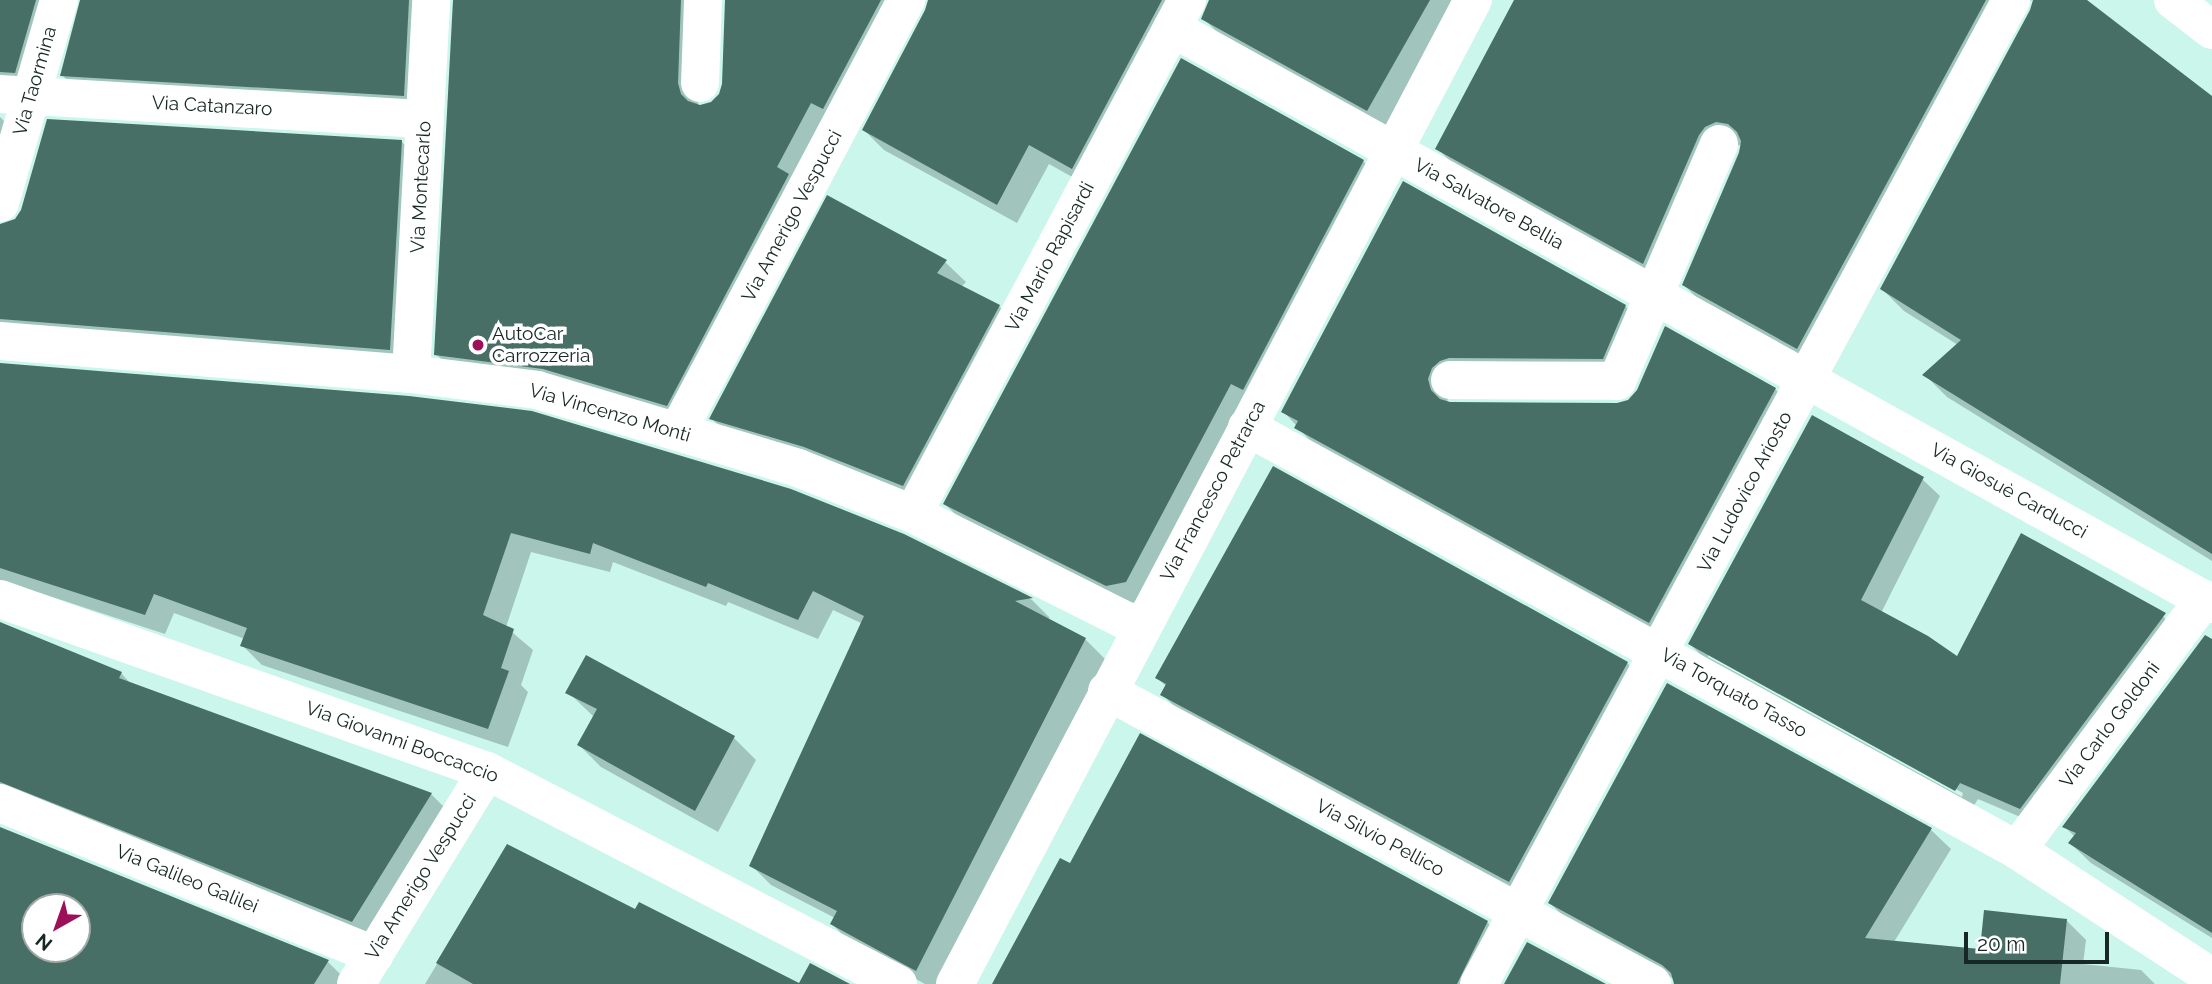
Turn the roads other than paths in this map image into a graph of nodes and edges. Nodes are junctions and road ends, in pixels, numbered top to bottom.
1 (59, 0) edge
2 (431, 0) edge
3 (703, 0) edge
4 (906, 0) edge
5 (1473, 0) edge
6 (2011, 0) edge
7 (2173, 0) edge
8 (1179, 14) edge
9 (2212, 30) edge
10 (701, 83) dead end
11 (16, 94) edge
12 (425, 119) junction
13 (1719, 144) dead end
14 (1392, 151) junction
15 (0, 203) edge
16 (1654, 295) junction
17 (0, 341) edge
18 (411, 374) junction
19 (1806, 379) junction
20 (1450, 380) dead end
21 (1247, 427) junction
22 (678, 431) junction
23 (913, 514) junction
24 (0, 599) edge
25 (2208, 601) edge
26 (1141, 628) junction
27 (1659, 651) junction
28 (1107, 691) junction
29 (487, 771) junction
30 (0, 803) edge
31 (2017, 850) junction
32 (1518, 912) junction
33 (365, 970) edge
34 (2212, 977) edge
35 (898, 984) edge
36 (955, 984) edge
37 (1479, 984) edge
38 (1652, 984) edge

1 - 11 street, Via Taormina
2 - 12 street, Via Montecarlo
3 - 10 street
4 - 22 street, Via Amerigo Vespucci
5 - 14 street, Via Francesco Petrarca
6 - 19 street, Via Ludovico Ariosto
7 - 9 street
8 - 14 street, Via Salvatore Bellia
8 - 23 street, Via Mario Rapisardi
11 - 12 street, Via Catanzaro
11 - 15 street, Via Taormina
12 - 18 street, Via Montecarlo
13 - 16 street
14 - 16 street, Via Salvatore Bellia
14 - 21 street, Via Francesco Petrarca
16 - 19 street, Via Salvatore Bellia
16 - 20 street
17 - 18 street, Via Vincenzo Monti
18 - 22 street, Via Vincenzo Monti
19 - 25 street, Via Giosuè Carducci
19 - 27 street, Via Ludovico Ariosto
21 - 26 street, Via Francesco Petrarca
21 - 27 street, Via Torquato Tasso
22 - 23 street, Via Vincenzo Monti
23 - 26 street, Via Vincenzo Monti
24 - 29 street, Via Giovanni Boccaccio
25 - 31 street, Via Carlo Goldoni
26 - 28 street, Via Francesco Petrarca
27 - 31 street, Via Torquato Tasso
27 - 32 street, Via Ludovico Ariosto
28 - 32 street, Via Silvio Pellico
28 - 36 street, Via Francesco Petrarca
29 - 33 street, Via Amerigo Vespucci
29 - 35 street, Via Giovanni Boccaccio
30 - 33 street, Via Galileo Galilei
31 - 34 street, Via Torquato Tasso
32 - 37 street, Via Ludovico Ariosto
32 - 38 street, Via Silvio Pellico

